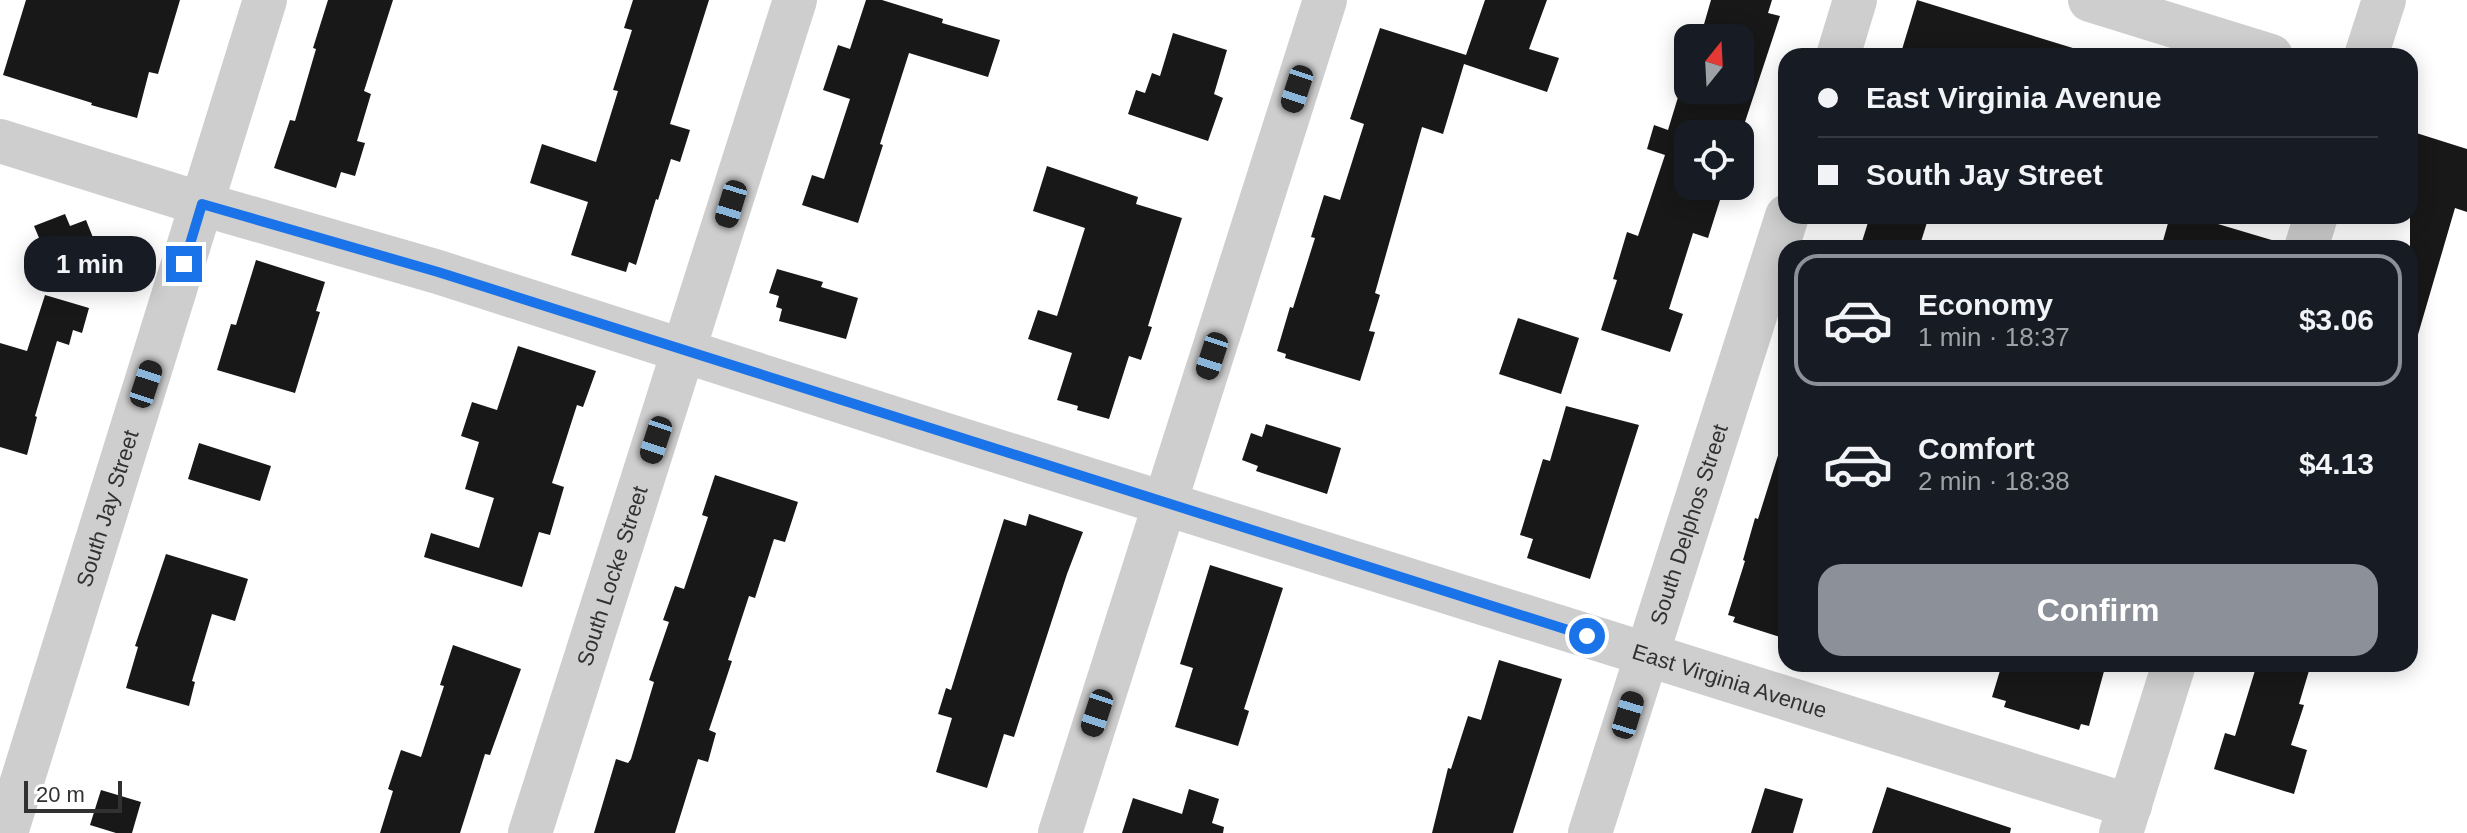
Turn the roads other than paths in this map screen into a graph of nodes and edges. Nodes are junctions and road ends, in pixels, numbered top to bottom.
1 (265, 0) edge
2 (795, 0) edge
3 (1325, 0) edge
4 (1855, 0) edge
5 (2090, 0) edge
6 (2384, 0) edge
7 (1840, 48) edge
8 (2245, 48) edge
9 (2369, 48) edge
10 (0, 141) edge
11 (202, 204) junction
12 (1778, 244) edge
13 (685, 350) junction
14 (1165, 504) junction
15 (1646, 656) junction
16 (2171, 672) edge
17 (2125, 819) edge
18 (6, 833) edge
19 (530, 833) edge
20 (1060, 833) edge
21 (1590, 833) edge

1 - 11 street, South Jay Street
2 - 13 street, South Locke Street
3 - 14 street
4 - 7 street
5 - 8 street
6 - 9 street
10 - 11 street, East Virginia Avenue
11 - 13 street, East Virginia Avenue
11 - 18 street, South Jay Street
12 - 15 street, South Delphos Street
13 - 14 street, East Virginia Avenue
13 - 19 street, South Locke Street
14 - 15 street, East Virginia Avenue
14 - 20 street
15 - 17 street, East Virginia Avenue
15 - 21 street, South Delphos Street
16 - 17 street

